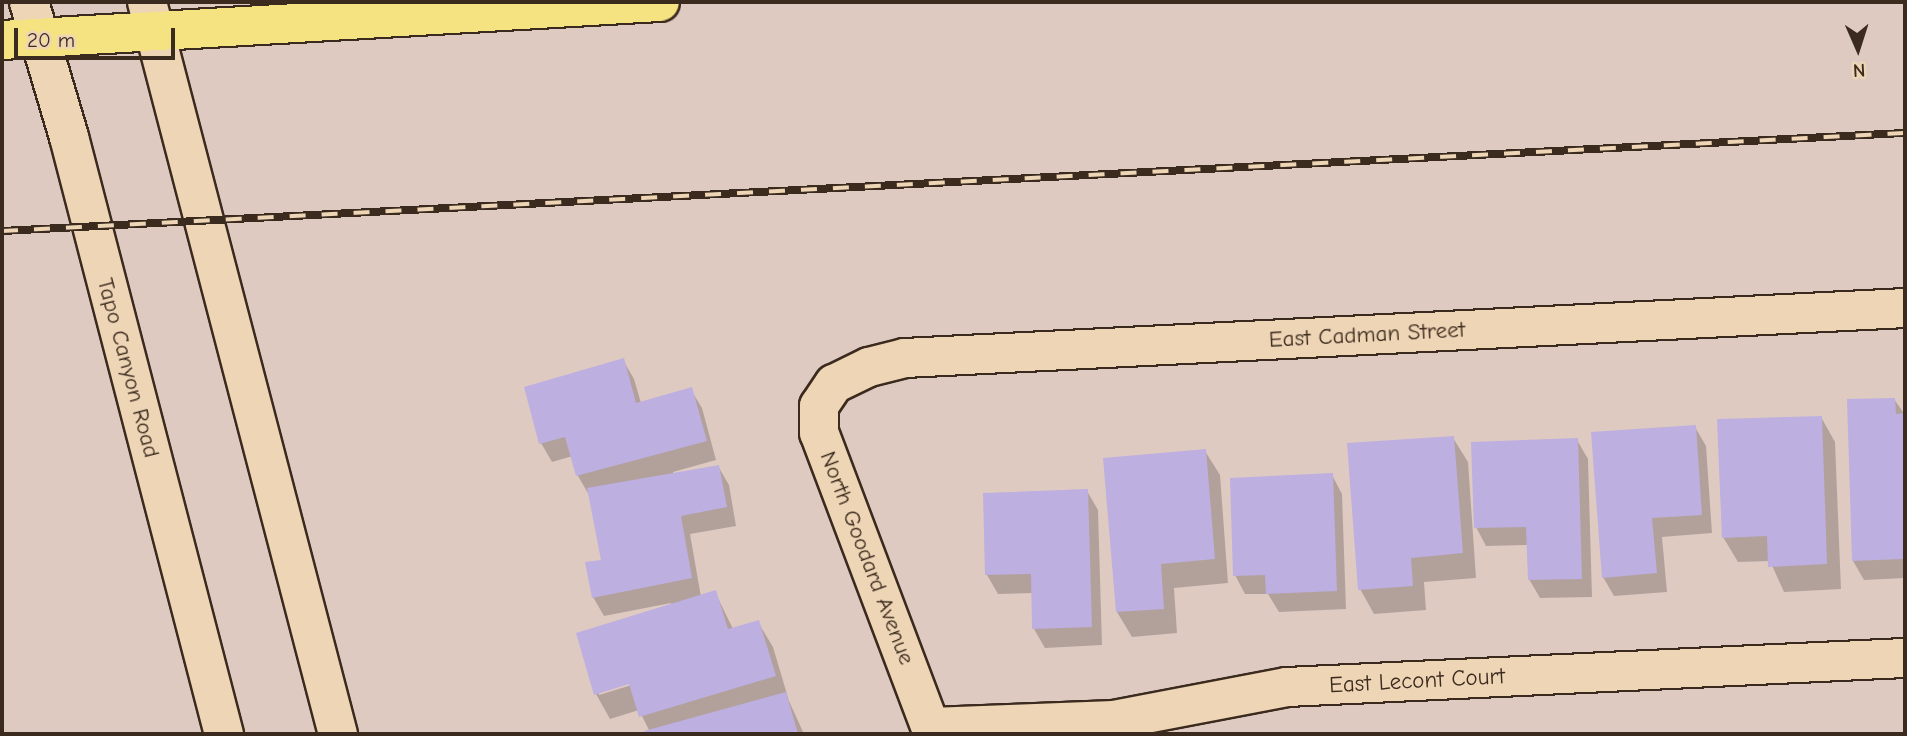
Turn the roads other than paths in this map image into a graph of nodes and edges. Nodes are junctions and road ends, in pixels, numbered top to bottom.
1 (29, 2) edge
2 (660, 2) edge
3 (151, 17) edge
4 (40, 38) junction
5 (2, 40) edge
6 (1905, 308) edge
7 (834, 384) joint
8 (1905, 658) edge
9 (932, 731) edge
10 (224, 734) edge
11 (338, 734) edge

1 - 4 street, Tapo Canyon Road
2 - 3 main road
3 - 4 main road
3 - 11 street
4 - 5 main road
4 - 10 street, Tapo Canyon Road
6 - 7 street, East Cadman Street
7 - 9 street, North Goodard Avenue
8 - 9 street, East Lecont Court

